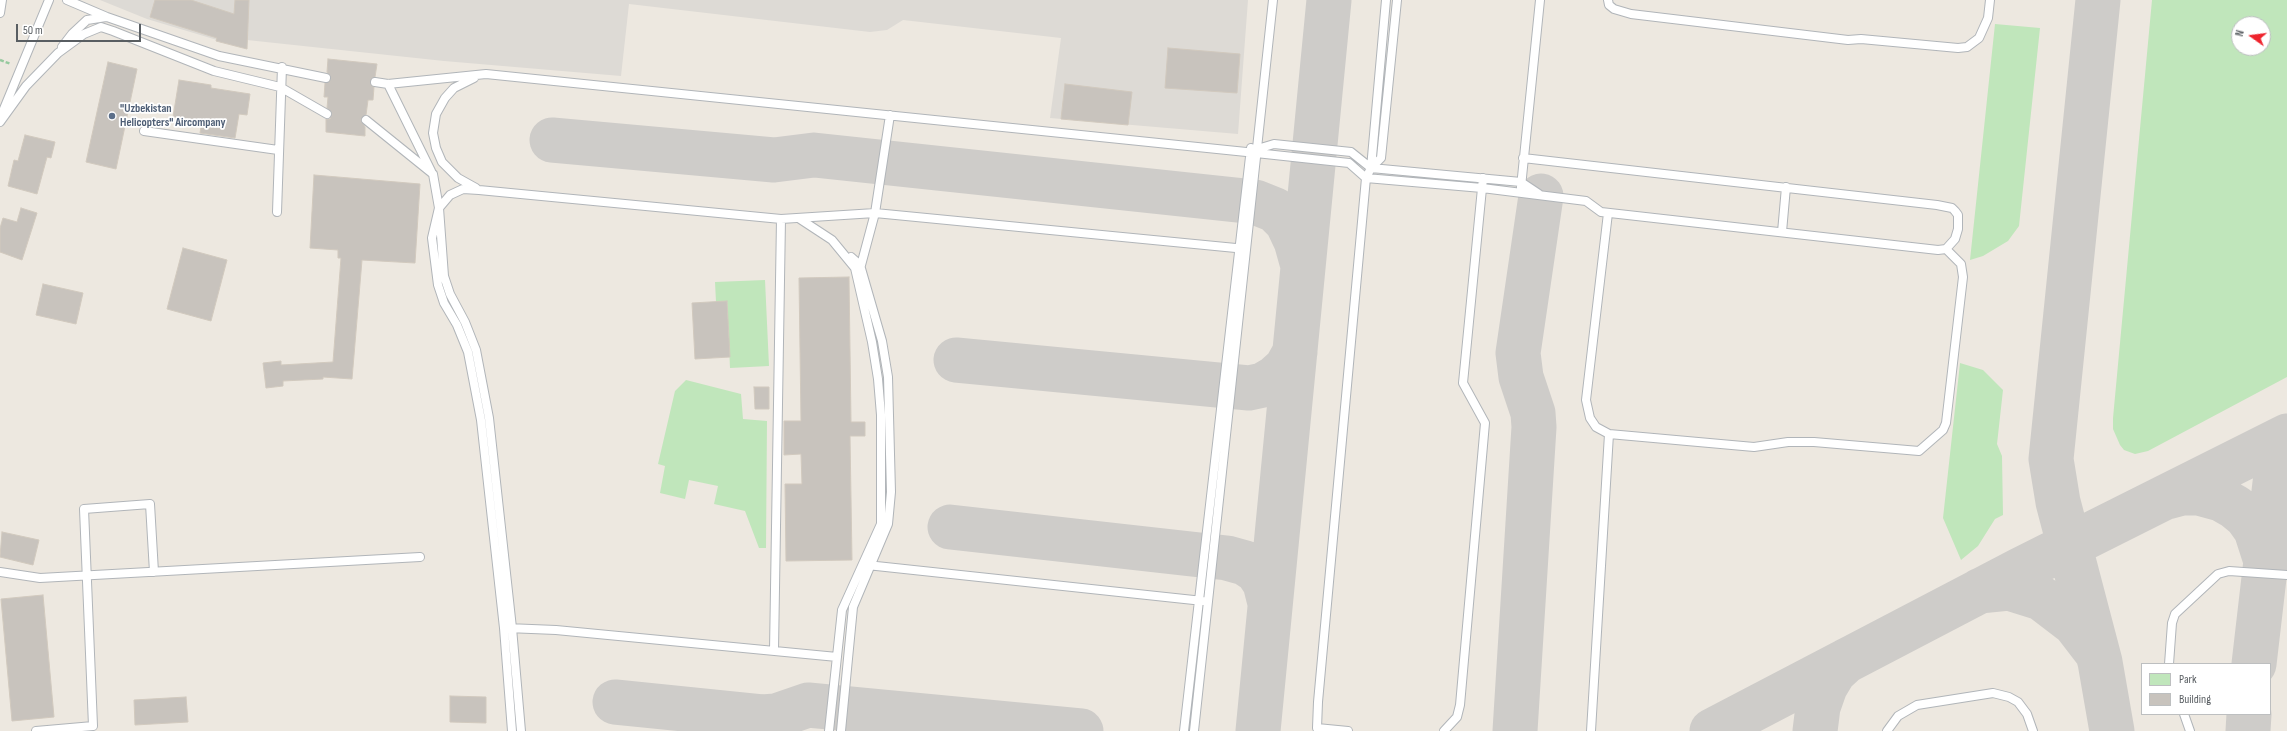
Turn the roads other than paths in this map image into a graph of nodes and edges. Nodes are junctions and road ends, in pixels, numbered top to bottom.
1 (2, 0) edge
2 (49, 0) edge
3 (67, 0) edge
4 (1273, 0) edge
5 (1386, 0) edge
6 (1397, 0) edge
7 (1540, 0) edge
8 (1608, 0) edge
9 (1990, 0) edge
10 (0, 13) edge
11 (107, 17) junction
12 (58, 53) junction
13 (282, 67) junction
14 (486, 74) junction
15 (326, 78) dead end
16 (374, 82) dead end
17 (388, 84) junction
18 (280, 87) junction
19 (327, 114) dead end
20 (890, 115) junction
21 (0, 119) edge
22 (366, 120) dead end
23 (0, 122) edge
24 (144, 131) dead end
25 (433, 133) junction
26 (278, 150) junction
27 (1254, 151) junction
28 (1523, 158) junction
29 (1371, 168) junction
30 (432, 174) junction
31 (1366, 178) junction
32 (1483, 178) junction
33 (1521, 182) junction
34 (1482, 188) junction
35 (1786, 188) junction
36 (479, 190) junction
37 (1520, 194) junction
38 (1541, 196) junction
39 (439, 208) junction
40 (277, 212) dead end
41 (875, 213) junction
42 (1608, 213) junction
43 (781, 219) junction
44 (800, 219) junction
45 (1782, 232) junction
46 (832, 240) junction
47 (1242, 249) junction
48 (1946, 249) junction
49 (860, 265) junction
50 (859, 288) junction
51 (1609, 434) junction
52 (420, 557) dead end
53 (866, 565) junction
54 (0, 572) edge
55 (154, 572) junction
56 (87, 575) junction
57 (2287, 575) edge
58 (1199, 600) junction
59 (1208, 601) junction
60 (508, 628) junction
61 (774, 650) junction
62 (837, 657) junction
63 (2169, 663) edge
64 (2184, 715) edge
65 (1316, 729) edge
66 (36, 731) edge
67 (512, 731) edge
68 (521, 731) edge
69 (829, 731) edge
70 (841, 731) edge
71 (1184, 731) edge
72 (1194, 731) edge
73 (1348, 731) edge
74 (1444, 731) edge
75 (1591, 731) edge
76 (1887, 731) edge
77 (2033, 731) edge
78 (2190, 731) edge

1 - 10 lane
2 - 21 lane
3 - 11 lane
4 - 27 lane
5 - 29 lane
6 - 29 lane
7 - 28 lane
8 - 9 lane
11 - 12 lane
11 - 13 lane
12 - 18 lane
12 - 23 lane
13 - 15 lane
13 - 18 lane
14 - 17 lane
14 - 20 lane
14 - 25 lane
16 - 17 lane
17 - 30 lane
18 - 19 lane
18 - 26 lane
20 - 27 lane
20 - 41 lane
22 - 30 lane
24 - 26 lane
25 - 30 lane
25 - 36 lane
26 - 40 lane
27 - 29 lane
27 - 31 lane
27 - 47 lane
28 - 33 lane
28 - 35 lane
29 - 31 lane
29 - 32 lane
30 - 39 lane
31 - 34 lane
31 - 65 lane
32 - 33 lane
32 - 34 lane
33 - 37 lane
33 - 38 lane
34 - 37 lane
34 - 74 lane
35 - 45 lane
35 - 48 lane
36 - 39 lane
36 - 43 lane
37 - 38 lane
38 - 42 lane
39 - 60 lane
41 - 44 lane
41 - 47 lane
41 - 49 lane
42 - 45 lane
42 - 51 lane
43 - 44 lane
43 - 61 lane
44 - 46 lane
45 - 48 lane
46 - 49 lane
46 - 50 lane
47 - 58 lane
47 - 59 lane
48 - 51 lane
49 - 50 lane
49 - 53 lane
50 - 53 lane
51 - 75 lane
52 - 55 lane
53 - 58 lane
53 - 62 lane
53 - 70 lane
54 - 56 lane
55 - 56 lane
55 - 56 lane
56 - 66 lane
57 - 63 lane
58 - 59 lane
58 - 71 lane
59 - 72 lane
60 - 61 lane
60 - 67 lane
60 - 68 lane
61 - 62 lane
62 - 69 lane
64 - 78 lane
65 - 73 lane
76 - 77 lane

